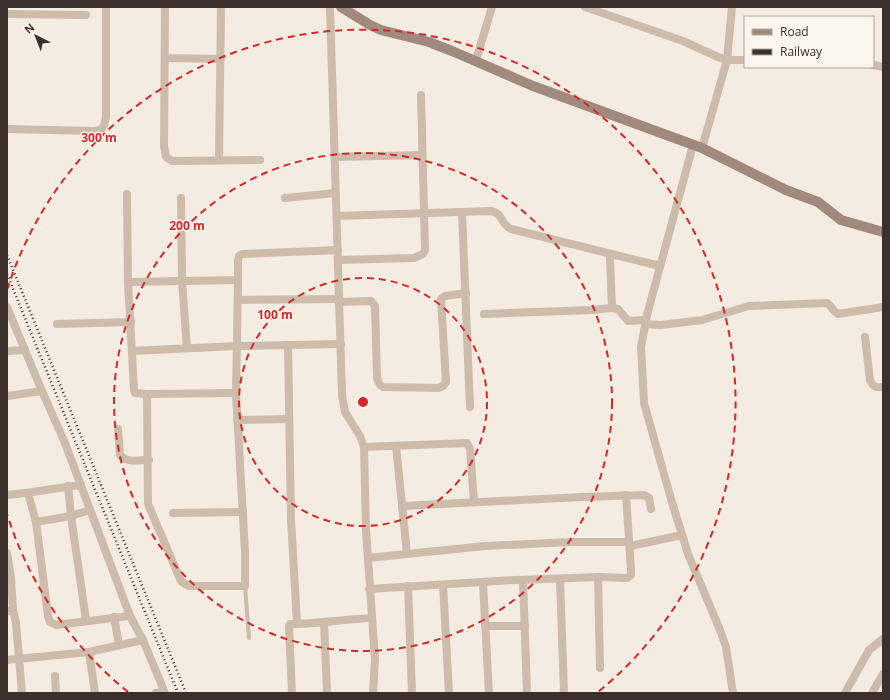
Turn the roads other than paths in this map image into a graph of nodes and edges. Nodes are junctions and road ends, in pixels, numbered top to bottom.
1 (106, 7) edge
2 (165, 7) edge
3 (221, 7) edge
4 (330, 7) edge
5 (492, 7) edge
6 (585, 7) edge
7 (732, 7) edge
8 (347, 9) edge
9 (7, 14) edge
10 (86, 15) dead end
11 (165, 58) junction
12 (220, 59) junction
13 (476, 60) junction
14 (727, 60) junction
15 (744, 60) edge
16 (421, 95) dead end
17 (7, 129) edge
18 (697, 147) junction
19 (422, 155) junction
20 (335, 157) junction
21 (219, 160) junction
22 (260, 160) dead end
23 (336, 193) junction
24 (127, 194) dead end
25 (181, 198) dead end
26 (285, 198) dead end
27 (462, 212) junction
28 (423, 214) junction
29 (337, 216) junction
30 (883, 232) edge
31 (338, 250) junction
32 (610, 259) dead end
33 (338, 260) junction
34 (660, 266) junction
35 (238, 280) junction
36 (182, 281) junction
37 (128, 282) junction
38 (466, 293) junction
39 (238, 300) junction
40 (339, 300) junction
41 (7, 307) edge
42 (883, 307) edge
43 (612, 308) junction
44 (484, 314) dead end
45 (10, 319) edge
46 (131, 322) junction
47 (645, 322) junction
48 (57, 324) dead end
49 (865, 337) dead end
50 (341, 344) junction
51 (288, 345) junction
52 (237, 346) junction
53 (187, 348) junction
54 (26, 350) junction
55 (7, 351) edge
56 (132, 351) junction
57 (883, 387) edge
58 (42, 391) junction
59 (236, 393) junction
60 (147, 394) junction
61 (7, 396) edge
62 (470, 407) dead end
63 (289, 419) junction
64 (237, 420) junction
65 (118, 429) dead end
66 (396, 446) junction
67 (364, 447) junction
68 (149, 460) junction
69 (81, 485) junction
70 (68, 486) junction
71 (28, 493) junction
72 (7, 494) edge
73 (626, 496) junction
74 (474, 502) junction
75 (402, 506) junction
76 (651, 509) dead end
77 (90, 510) junction
78 (243, 512) junction
79 (173, 513) dead end
80 (71, 516) junction
81 (36, 522) junction
82 (682, 535) junction
83 (629, 544) junction
84 (7, 553) edge
85 (407, 554) junction
86 (368, 558) junction
87 (598, 577) junction
88 (9, 578) edge
89 (560, 578) junction
90 (523, 580) junction
91 (482, 583) junction
92 (443, 585) junction
93 (245, 586) junction
94 (408, 586) junction
95 (369, 589) junction
96 (10, 610) edge
97 (130, 616) junction
98 (114, 617) junction
99 (372, 618) junction
100 (86, 620) junction
101 (324, 622) junction
102 (297, 624) junction
103 (485, 626) junction
104 (525, 626) junction
105 (249, 638) dead end
106 (883, 639) edge
107 (143, 640) junction
108 (119, 645) junction
109 (89, 652) junction
110 (19, 659) junction
111 (7, 660) edge
112 (600, 668) dead end
113 (883, 674) edge
114 (55, 676) dead end
115 (22, 693) edge
116 (56, 693) edge
117 (95, 693) edge
118 (162, 693) edge
119 (292, 693) edge
120 (327, 693) edge
121 (374, 693) edge
122 (412, 693) edge
123 (449, 693) edge
124 (488, 693) edge
125 (527, 693) edge
126 (564, 693) edge
127 (733, 693) edge
128 (845, 693) edge
129 (872, 693) edge

1 - 17 street
2 - 11 street
3 - 12 street
4 - 20 street
5 - 13 street
6 - 14 street
7 - 14 street
8 - 13 street
9 - 10 street
11 - 12 street
11 - 21 street
12 - 21 street
13 - 18 street
14 - 15 street
14 - 18 street
16 - 19 street
18 - 30 street
18 - 34 street
19 - 20 street
19 - 28 street
20 - 23 street
21 - 22 street
23 - 26 street
23 - 29 street
24 - 37 street
25 - 36 street
27 - 28 street
27 - 34 street
27 - 38 street
28 - 29 street
28 - 33 street
29 - 31 street
31 - 33 street
31 - 35 street
32 - 43 street
33 - 40 street
34 - 47 street
35 - 36 street
35 - 39 street
36 - 37 street
36 - 53 street
37 - 46 street
38 - 40 street
38 - 62 street
39 - 40 street
39 - 52 street
40 - 50 street
41 - 45 street
42 - 47 street
43 - 44 street
43 - 47 street
45 - 54 street
46 - 48 street
46 - 56 street
47 - 82 street
49 - 57 street
50 - 51 street
50 - 67 street
51 - 52 street
51 - 63 street
52 - 53 street
52 - 59 street
53 - 56 street
54 - 55 street
54 - 58 street
56 - 60 street
58 - 61 street
58 - 69 street
59 - 60 street
59 - 64 street
60 - 68 street
63 - 64 street
63 - 102 street
64 - 78 street
65 - 68 street
66 - 67 street
66 - 74 street
66 - 75 street
67 - 86 street
68 - 93 street
69 - 70 street
69 - 77 street
70 - 71 street
70 - 80 street
71 - 72 street
71 - 81 street
73 - 74 street
73 - 76 street
73 - 83 street
74 - 75 street
75 - 85 street
77 - 80 street
77 - 97 street
78 - 79 street
78 - 93 street
80 - 81 street
80 - 100 street
81 - 100 street
82 - 83 street
82 - 127 street
83 - 85 street
83 - 87 street
84 - 88 street
85 - 86 street
86 - 95 street
87 - 89 street
87 - 112 street
88 - 96 street
89 - 90 street
89 - 126 street
90 - 91 street
90 - 104 street
91 - 92 street
91 - 103 street
92 - 94 street
92 - 123 street
93 - 105 lane
94 - 95 street
94 - 122 street
95 - 99 street
96 - 110 street
97 - 98 street
97 - 107 street
98 - 100 street
98 - 108 street
99 - 101 street
99 - 121 street
101 - 102 street
101 - 120 street
102 - 119 street
103 - 104 street
103 - 124 street
104 - 125 street
106 - 128 street
107 - 108 street
107 - 118 street
108 - 109 street
109 - 110 street
109 - 117 street
110 - 111 street
110 - 115 street
113 - 129 street
114 - 116 street

